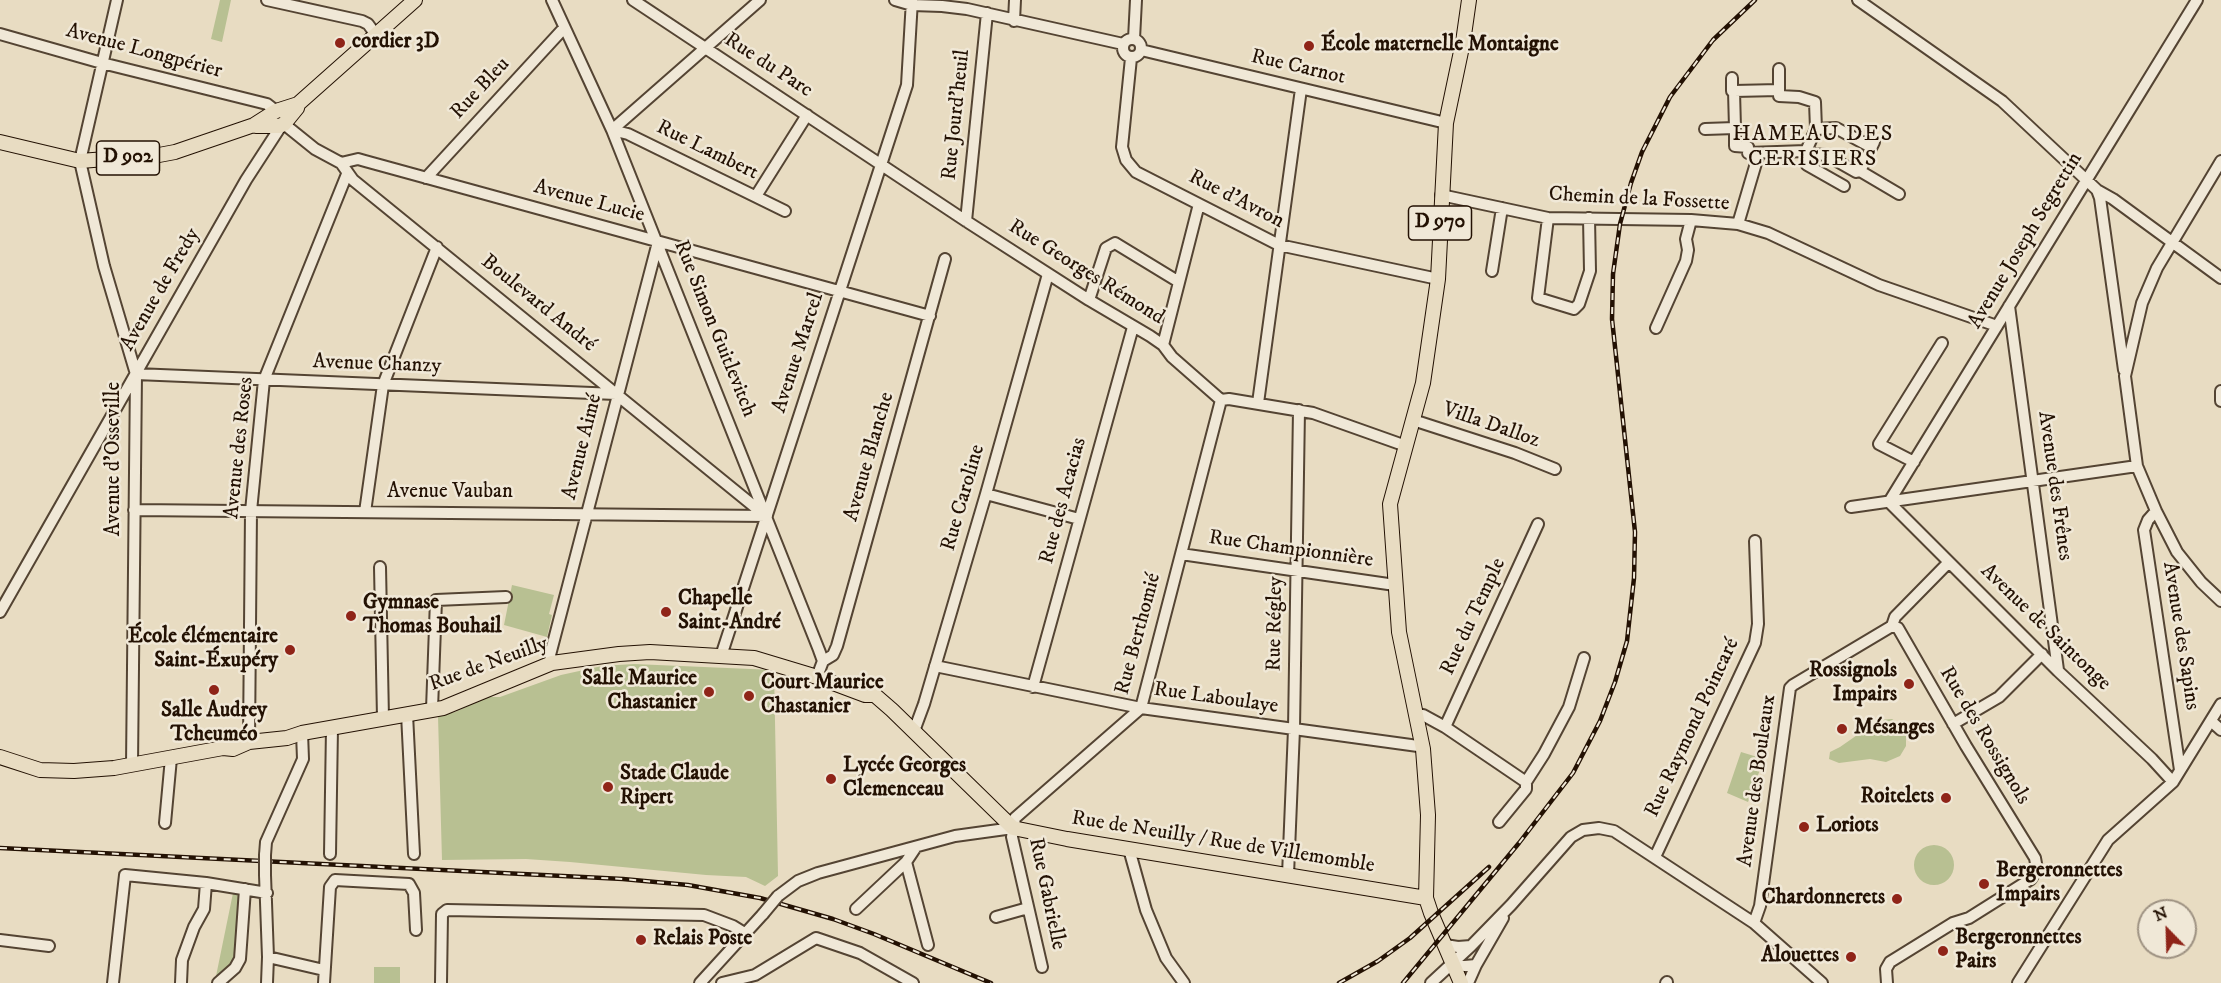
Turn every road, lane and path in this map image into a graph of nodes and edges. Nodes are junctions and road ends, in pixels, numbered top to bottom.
1 (117, 0) edge
2 (267, 0) edge
3 (415, 0) edge
4 (552, 0) edge
5 (760, 0) edge
6 (895, 0) edge
7 (1016, 0) edge
8 (1136, 0) edge
9 (1469, 0) edge
10 (1858, 0) edge
11 (2197, 0) edge
12 (636, 1) edge
13 (912, 3) edge
14 (987, 13) junction
15 (1014, 21) junction
16 (564, 28) junction
17 (0, 34) edge
18 (376, 35) junction
19 (1134, 39) junction
20 (1123, 44) junction
21 (705, 48) junction
22 (1141, 50) junction
23 (1131, 58) junction
24 (102, 63) junction
25 (1779, 69) dead end
26 (1732, 78) dead end
27 (1300, 89) junction
28 (1779, 90) junction
29 (1734, 91) junction
30 (807, 115) junction
31 (279, 120) junction
32 (1446, 123) junction
33 (1735, 128) junction
34 (612, 129) junction
35 (1706, 129) dead end
36 (1816, 129) junction
37 (0, 142) edge
38 (1751, 151) junction
39 (1808, 152) junction
40 (80, 161) junction
41 (2221, 161) edge
42 (341, 163) junction
43 (882, 164) junction
44 (1860, 171) junction
45 (347, 174) junction
46 (426, 178) junction
47 (2086, 180) junction
48 (1844, 186) dead end
49 (2097, 190) junction
50 (1899, 194) dead end
51 (1441, 195) junction
52 (756, 196) junction
53 (1199, 204) junction
54 (1502, 208) junction
55 (785, 210) dead end
56 (1548, 218) junction
57 (1589, 218) junction
58 (1691, 220) junction
59 (966, 221) junction
60 (1738, 224) junction
61 (658, 241) junction
62 (2172, 242) junction
63 (1279, 245) junction
64 (437, 247) junction
65 (945, 259) dead end
66 (1492, 272) dead end
67 (1048, 274) junction
68 (2221, 278) edge
69 (1438, 279) junction
70 (1179, 282) junction
71 (840, 290) junction
72 (1089, 300) junction
73 (2009, 306) junction
74 (930, 316) junction
75 (1997, 326) junction
76 (1133, 327) junction
77 (1656, 328) dead end
78 (1942, 343) dead end
79 (1163, 345) junction
80 (136, 374) junction
81 (2125, 376) junction
82 (264, 380) junction
83 (383, 385) junction
84 (2221, 391) edge
85 (617, 394) junction
86 (1221, 400) junction
87 (2221, 401) edge
88 (1258, 403) junction
89 (1299, 410) junction
90 (1413, 420) junction
91 (1406, 446) junction
92 (1914, 462) junction
93 (2137, 466) junction
94 (1555, 469) dead end
95 (2034, 481) junction
96 (986, 494) junction
97 (1889, 502) junction
98 (1851, 507) dead end
99 (134, 510) junction
100 (250, 511) junction
101 (2156, 511) junction
102 (364, 512) junction
103 (586, 514) junction
104 (767, 516) junction
105 (1079, 519) junction
106 (1538, 524) dead end
107 (1755, 541) dead end
108 (1181, 554) junction
109 (1949, 562) junction
110 (381, 567) dead end
111 (1296, 571) junction
112 (1395, 585) junction
113 (507, 597) dead end
114 (2221, 601) edge
115 (0, 612) edge
116 (1892, 626) junction
117 (2042, 654) junction
118 (721, 656) junction
119 (1584, 658) dead end
120 (552, 663) junction
121 (935, 666) junction
122 (820, 669) junction
123 (2058, 671) junction
124 (1033, 687) junction
125 (2221, 704) edge
126 (1141, 708) junction
127 (432, 709) junction
128 (406, 714) junction
129 (1417, 715) junction
130 (383, 718) junction
131 (2211, 721) junction
132 (1953, 724) junction
133 (332, 728) junction
134 (1445, 728) junction
135 (1294, 729) junction
136 (2221, 730) edge
137 (914, 731) junction
138 (299, 734) junction
139 (249, 739) junction
140 (1423, 749) junction
141 (0, 757) edge
142 (171, 758) junction
143 (132, 765) junction
144 (2181, 770) junction
145 (1526, 782) junction
146 (2173, 782) junction
147 (1499, 822) dead end
148 (165, 823) dead end
149 (1013, 828) junction
150 (916, 847) junction
151 (1129, 849) junction
152 (330, 854) dead end
153 (414, 854) dead end
154 (1655, 857) junction
155 (906, 862) junction
156 (1288, 874) junction
157 (206, 882) junction
158 (245, 889) junction
159 (267, 893) junction
160 (1426, 898) junction
161 (1511, 905) junction
162 (856, 909) dead end
163 (1028, 909) junction
164 (996, 917) dead end
165 (1754, 923) junction
166 (416, 930) dead end
167 (746, 933) junction
168 (0, 940) edge
169 (928, 945) dead end
170 (1445, 945) junction
171 (49, 946) dead end
172 (1471, 946) junction
173 (268, 957) junction
174 (1453, 965) junction
175 (1476, 965) junction
176 (1042, 968) dead end
177 (324, 970) junction
178 (756, 979) edge
179 (114, 983) edge
180 (181, 983) edge
181 (218, 983) edge
182 (267, 983) edge
183 (324, 983) edge
184 (441, 983) edge
185 (700, 983) edge
186 (722, 983) edge
187 (913, 983) edge
188 (1184, 983) edge
189 (1431, 983) edge
190 (1461, 983) edge
191 (1468, 983) edge
192 (1822, 983) edge
193 (1887, 983) edge
194 (2018, 983) edge

1 - 24 street
2 - 18 street
3 - 18 main road
4 - 16 street, Rue Simon Guitlevitch
5 - 21 street
6 - 13 street
7 - 15 street
8 - 19 street
9 - 32 main road, D 970
10 - 47 street
11 - 47 street, Avenue Joseph Segrettin
12 - 21 street, Rue du Parc
13 - 14 street
13 - 43 street, Avenue Marcel
14 - 15 street
14 - 59 street, Rue Jourd'heuil
15 - 20 street
16 - 34 street, Rue Simon Guitlevitch
16 - 46 street, Rue Bleu
17 - 24 street, Avenue Longpérier
18 - 31 main road
19 - 20 street
19 - 22 street
20 - 23 street
21 - 30 street, Rue du Parc
21 - 34 street
22 - 23 street
22 - 27 street, Rue Carnot
23 - 53 street, Rue d'Avron
24 - 31 street, Avenue Longpérier
24 - 40 street
25 - 28 street
26 - 29 street
27 - 32 street, Rue Carnot
27 - 63 street
28 - 29 street
28 - 36 street
29 - 33 street
30 - 43 street, Rue du Parc
30 - 52 street
31 - 40 main road, D 902
31 - 42 street
31 - 80 street, Avenue de Fredy
32 - 51 main road, D 970
33 - 35 street
33 - 38 street
34 - 52 street, Rue Lambert
34 - 61 street, Rue Simon Guitlevitch
36 - 39 street
36 - 44 street
37 - 40 main road, D 902
38 - 39 street
38 - 60 street
39 - 44 street
39 - 48 street
40 - 80 street, Avenue d'Osseville
41 - 62 street
42 - 45 street, Boulevard André
42 - 46 street, Avenue Lucie
43 - 59 street, Rue Georges Rémond
43 - 71 street, Avenue Marcel
44 - 50 street
45 - 64 street, Boulevard André
45 - 82 street, Avenue des Roses
46 - 61 street, Avenue Lucie
47 - 49 street
47 - 73 street, Avenue Joseph Segrettin
49 - 62 street
49 - 81 street
51 - 54 street, Chemin de la Fossette
51 - 69 main road, D 970
52 - 55 street, Rue Lambert
53 - 63 street, Rue d'Avron
53 - 70 street
54 - 56 street, Chemin de la Fossette
54 - 66 street
56 - 57 street, Chemin de la Fossette
56 - 57 street
57 - 58 street, Chemin de la Fossette
58 - 60 street, Chemin de la Fossette
58 - 77 street
59 - 67 street, Rue Georges Rémond
60 - 75 street, Chemin de la Fossette
61 - 71 street, Avenue Lucie
61 - 85 street, Avenue Aimé
61 - 104 street, Rue Simon Guitlevitch
62 - 68 street
62 - 81 street
63 - 69 street, Rue d'Avron
63 - 88 street
64 - 83 street
64 - 85 street, Boulevard André
65 - 74 street, Avenue Blanche
67 - 72 street, Rue Georges Rémond
67 - 96 street, Rue Caroline
69 - 90 main road, D 970
70 - 72 street
70 - 79 street
71 - 74 street, Avenue Lucie
71 - 104 street, Avenue Marcel
72 - 76 street, Rue Georges Rémond
73 - 75 street, Avenue Joseph Segrettin
73 - 95 street, Avenue des Frênes
74 - 122 street, Avenue Blanche
75 - 92 street, Avenue Joseph Segrettin
76 - 79 street, Rue Georges Rémond
76 - 105 street, Rue des Acacias
78 - 92 street
79 - 86 street, Rue Georges Rémond
80 - 82 street, Avenue Chanzy
80 - 99 street, Avenue d'Osseville
80 - 115 street, Avenue de Fredy
81 - 93 street
82 - 83 street, Avenue Chanzy
82 - 100 street, Avenue des Roses
83 - 85 street, Avenue Chanzy
83 - 102 street
84 - 87 street
85 - 103 street, Avenue Aimé
85 - 104 street, Boulevard André
86 - 88 street
86 - 108 street, Rue Berthomié
88 - 89 street
89 - 91 street
89 - 111 street, Rue Régley
90 - 91 main road, D 970
90 - 94 street, Villa Dalloz
91 - 112 main road, D 970
92 - 97 street, Avenue Joseph Segrettin
93 - 95 street
93 - 101 street
95 - 97 street
95 - 123 street, Avenue des Frênes
96 - 105 street
96 - 121 street, Rue Caroline
97 - 98 street
97 - 109 street, Avenue de Saintonge
99 - 100 street, Avenue Vauban
99 - 143 street, Avenue d'Osseville
100 - 102 street, Avenue Vauban
100 - 139 street, Avenue des Roses
101 - 114 street
101 - 144 street, Avenue des Sapins
102 - 103 street, Avenue Vauban
103 - 104 street, Avenue Vauban
103 - 120 street, Avenue Aimé
104 - 118 street, Avenue Marcel
104 - 122 street, Rue Simon Guitlevitch
105 - 124 street, Rue des Acacias
106 - 134 street, Rue du Temple
107 - 154 street, Rue Raymond Poincaré
108 - 111 street, Rue Championnière
108 - 126 street, Rue Berthomié
109 - 116 street, Avenue des Bouleaux
109 - 117 street, Avenue de Saintonge
110 - 130 street
111 - 112 street, Rue Championnière
111 - 135 street, Rue Régley
112 - 129 main road, D 970
113 - 127 street
116 - 132 street, Rue des Rossignols
116 - 165 street, Avenue des Bouleaux
117 - 123 street, Avenue de Saintonge
117 - 132 street
118 - 120 main road, Rue de Neuilly
118 - 122 main road, Rue de Neuilly
119 - 145 street
120 - 127 main road, Rue de Neuilly
121 - 124 street, Rue Laboulaye
121 - 137 street, Rue Caroline
122 - 137 main road, Rue de Neuilly
123 - 146 street, Avenue de Saintonge
124 - 126 street, Rue Laboulaye
125 - 131 street
126 - 135 street, Rue Laboulaye
126 - 149 street, Rue Berthomié
127 - 128 main road, Rue de Neuilly
128 - 130 main road, Rue de Neuilly
128 - 153 street
129 - 134 street
129 - 140 main road, D 970
130 - 133 main road, Rue de Neuilly
131 - 136 street
131 - 144 street
132 - 193 street, Rue des Rossignols
133 - 138 main road, Rue de Neuilly
133 - 152 street
134 - 145 street
135 - 140 street, Rue Laboulaye
135 - 156 street, Rue Régley
137 - 149 main road, Rue de Neuilly
138 - 139 main road, Rue de Neuilly
138 - 159 street, bridge
139 - 142 main road, Rue de Neuilly
140 - 160 main road, D 970
141 - 143 main road, Rue de Neuilly
142 - 143 main road, Rue de Neuilly
142 - 148 street
144 - 146 street
145 - 147 street
146 - 194 street
149 - 150 street
149 - 151 main road, Rue de Neuilly / Rue de Villemomble
149 - 163 street, Rue Gabrielle
150 - 155 street
150 - 167 street, bridge
151 - 156 main road, Rue de Neuilly / Rue de Villemomble
151 - 188 street
154 - 161 street
154 - 165 street
155 - 162 street
155 - 169 street
156 - 160 main road, Rue de Neuilly / Rue de Villemomble
157 - 158 street
157 - 179 street
157 - 180 street
158 - 159 street
158 - 181 street
159 - 173 street
160 - 170 main road, D 970
161 - 172 street
161 - 175 street
163 - 164 street
163 - 176 street, Rue Gabrielle
165 - 192 street
166 - 177 street
167 - 184 street
167 - 185 street
168 - 171 street
170 - 172 street
170 - 174 main road, D 970
172 - 174 street
173 - 177 street
173 - 182 street
174 - 175 street
174 - 189 street
174 - 190 main road, D 970
175 - 191 street
177 - 183 street
178 - 186 street
178 - 187 street

